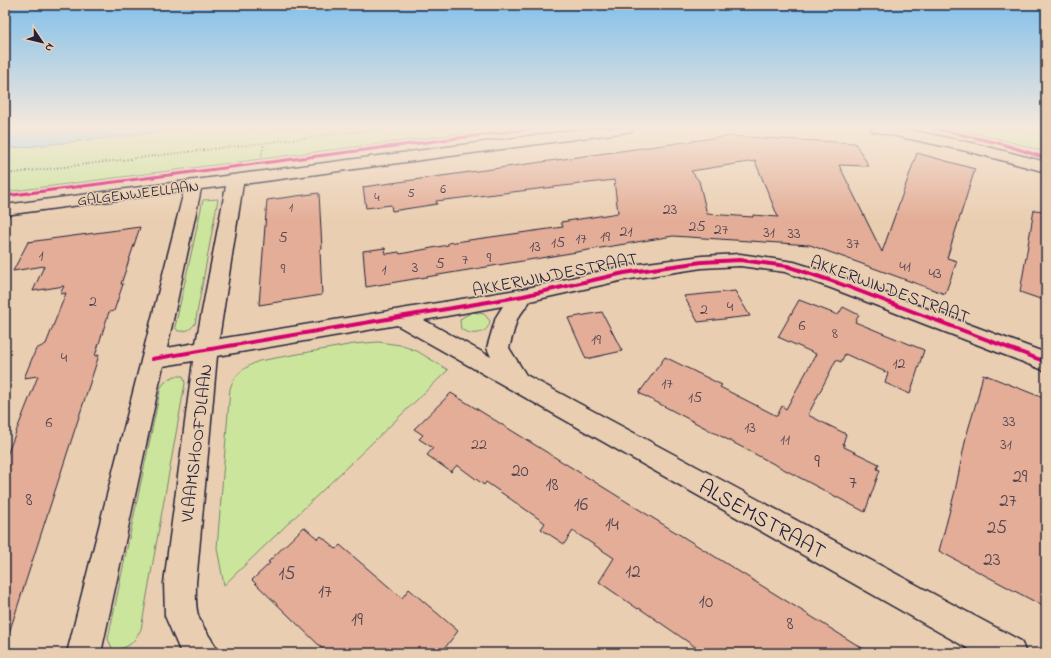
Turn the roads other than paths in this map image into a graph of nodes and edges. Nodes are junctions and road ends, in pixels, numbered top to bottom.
1 (396, 159) edge
2 (1014, 159) edge
3 (1046, 167) edge
4 (235, 180) junction
5 (194, 186) junction
6 (5, 210) edge
7 (523, 296) junction
8 (402, 318) junction
9 (206, 350) junction
10 (152, 359) junction
11 (1046, 362) edge
12 (518, 382) junction
13 (193, 650) edge
14 (84, 653) edge
15 (1009, 653) edge

1 - 4 street, GALGENWEELLAAN
2 - 3 street
4 - 5 street, GALGENWEELLAAN
4 - 9 street, VLAAMSHOOFDLAAN
5 - 6 street, GALGENWEELLAAN
5 - 10 street
7 - 8 street, AKKERWINDESTRAAT
7 - 11 street, AKKERWINDESTRAAT
7 - 12 street
8 - 9 street, AKKERWINDESTRAAT
8 - 12 street, ALSEMSTRAAT
9 - 10 street, AKKERWINDESTRAAT
9 - 13 street, VLAAMSHOOFDLAAN
10 - 14 street
12 - 15 street, ALSEMSTRAAT

